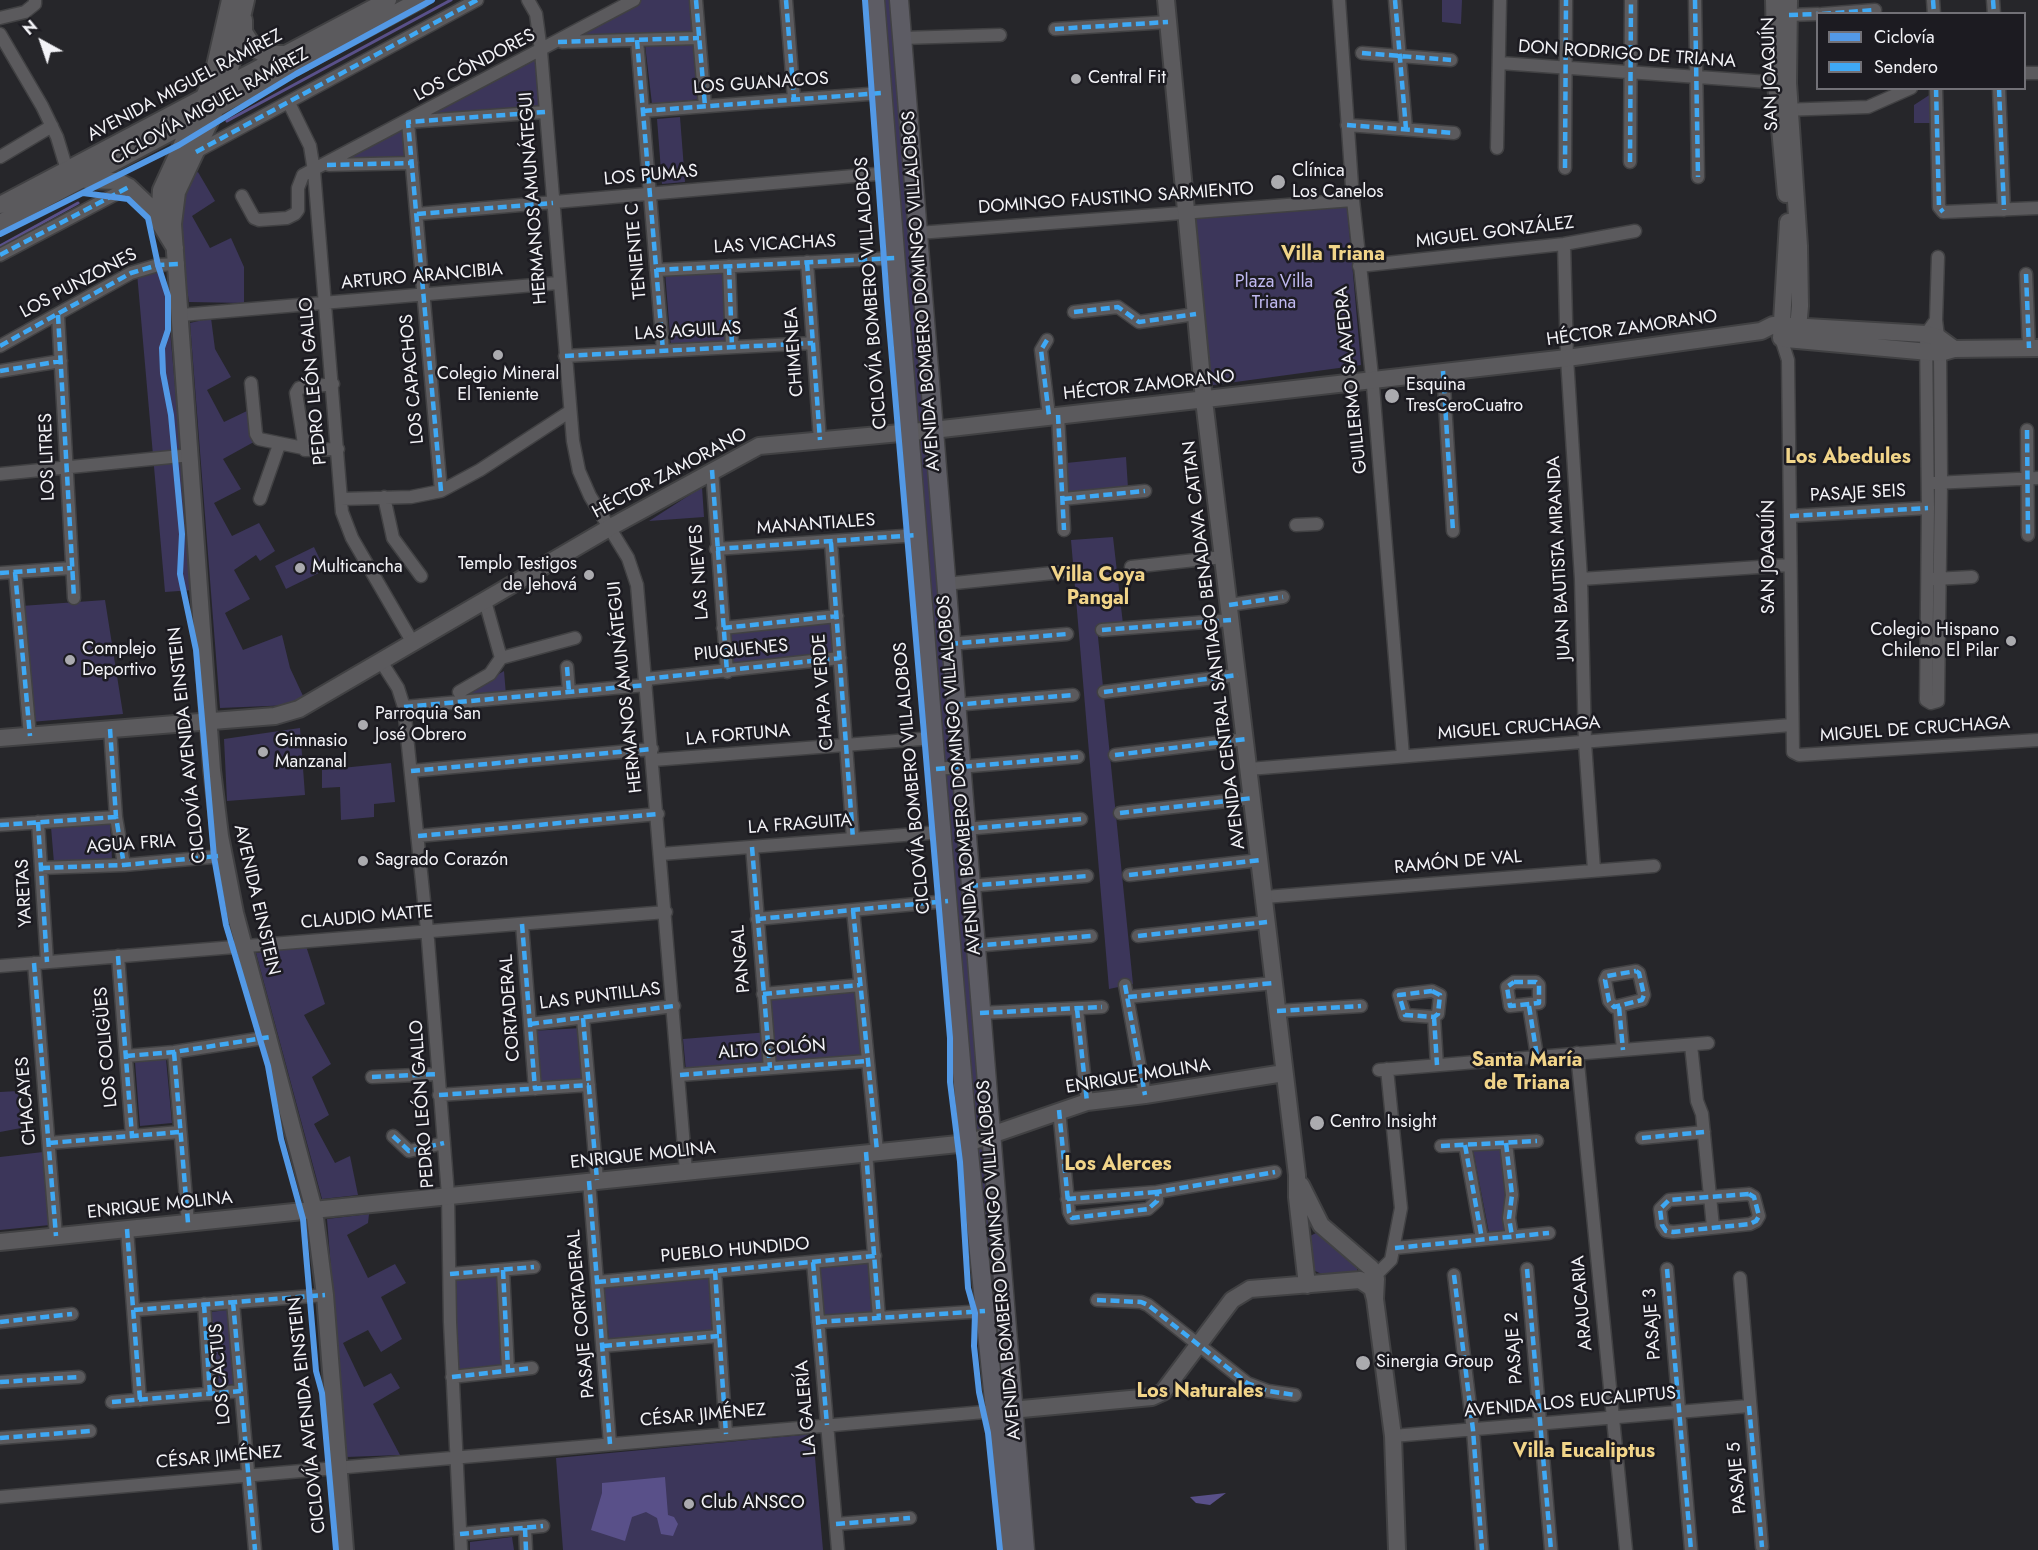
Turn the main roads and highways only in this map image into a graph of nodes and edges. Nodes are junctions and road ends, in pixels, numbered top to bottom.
1 (875, 0) edge
2 (899, 0) edge
3 (1004, 1411) junction
4 (1009, 1550) edge
5 (1025, 1550) edge

1 - 3 main road, AVENIDA BOMBERO DOMINGO VILLALOBOS
2 - 3 main road, AVENIDA BOMBERO DOMINGO VILLALOBOS
3 - 4 main road, AVENIDA BOMBERO DOMINGO VILLALOBOS
3 - 5 main road, AVENIDA BOMBERO DOMINGO VILLALOBOS

